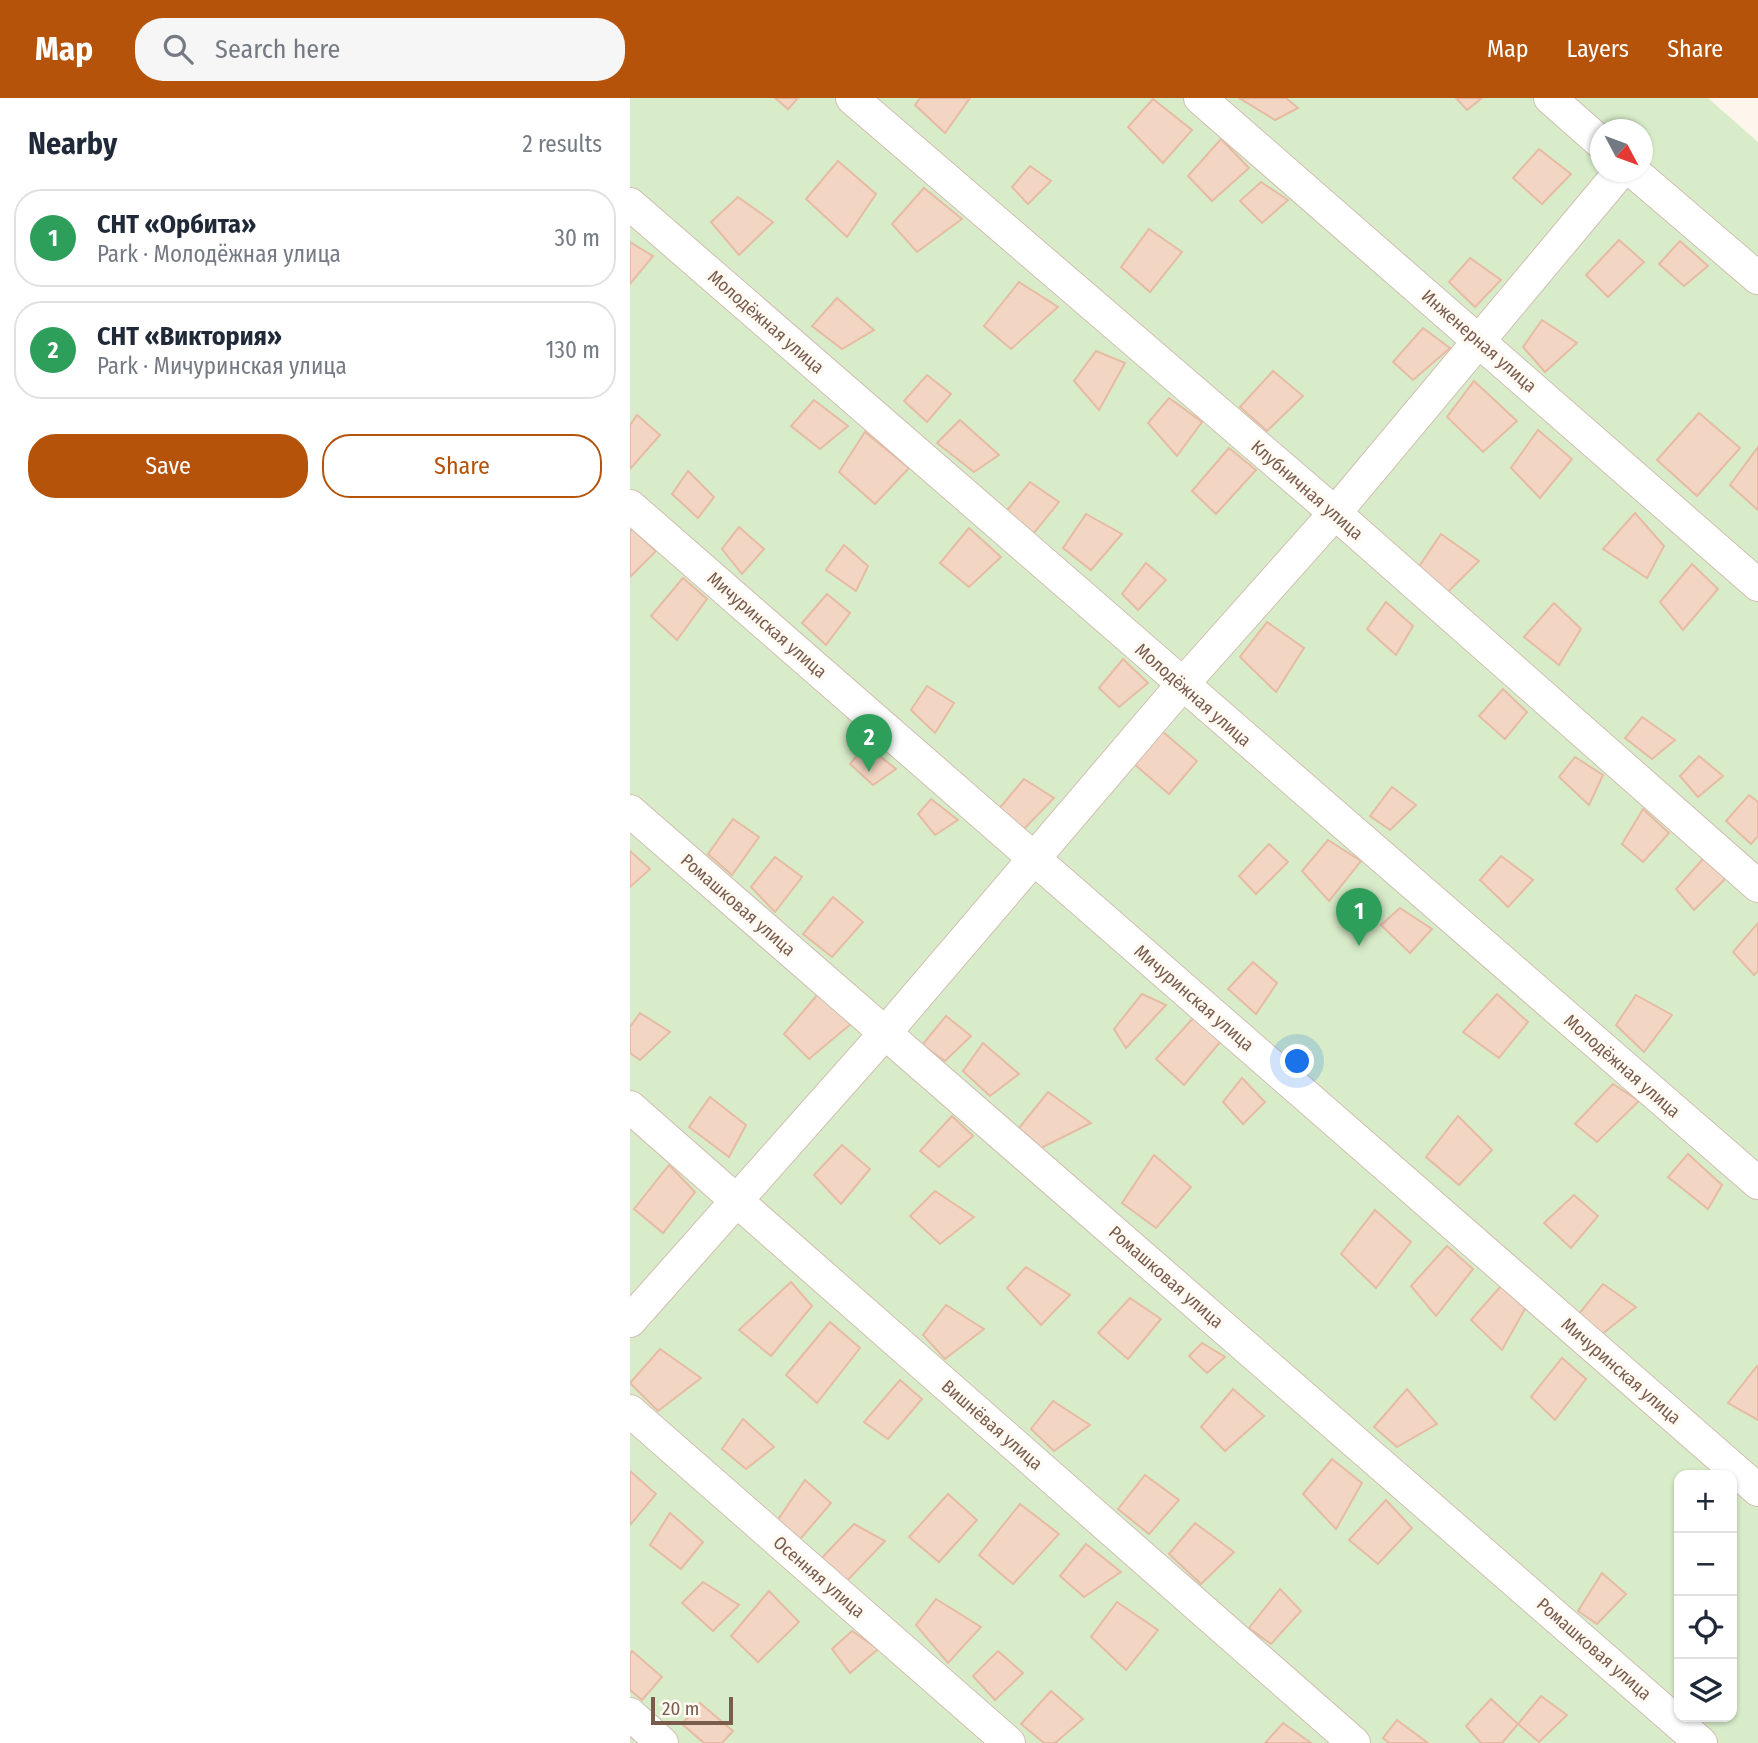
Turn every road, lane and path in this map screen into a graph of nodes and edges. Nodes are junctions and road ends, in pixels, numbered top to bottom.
1 (852, 98) edge
2 (1200, 98) edge
3 (1550, 98) edge
4 (1590, 133) edge
5 (1612, 182) edge
6 (1646, 182) edge
7 (630, 204) edge
8 (1758, 278) edge
9 (1479, 341) junction
10 (630, 506) edge
11 (1335, 513) junction
12 (1758, 585) edge
13 (1182, 685) junction
14 (630, 811) edge
15 (1035, 859) junction
16 (1758, 886) edge
17 (886, 1032) junction
18 (630, 1108) edge
19 (1758, 1183) edge
20 (736, 1201) junction
21 (630, 1321) edge
22 (630, 1411) edge
23 (1758, 1490) edge
24 (630, 1714) edge
25 (662, 1743) edge
26 (1009, 1743) edge
27 (1354, 1743) edge
28 (1701, 1743) edge

1 - 11 street, Клубничная улица
2 - 9 street, Инженерная улица
3 - 4 street
5 - 9 street
6 - 8 street
7 - 13 street, Молодёжная улица
9 - 11 street
9 - 12 street, Инженерная улица
10 - 15 street, Мичуринская улица
11 - 13 street
11 - 16 street, Клубничная улица
13 - 15 street
13 - 19 street, Молодёжная улица
14 - 17 street, Ромашковая улица
15 - 17 street
15 - 23 street, Мичуринская улица
17 - 20 street
17 - 28 street, Ромашковая улица
18 - 20 street, Вишнёвая улица
20 - 21 street
20 - 27 street, Вишнёвая улица
22 - 26 street, Осенняя улица
24 - 25 street

